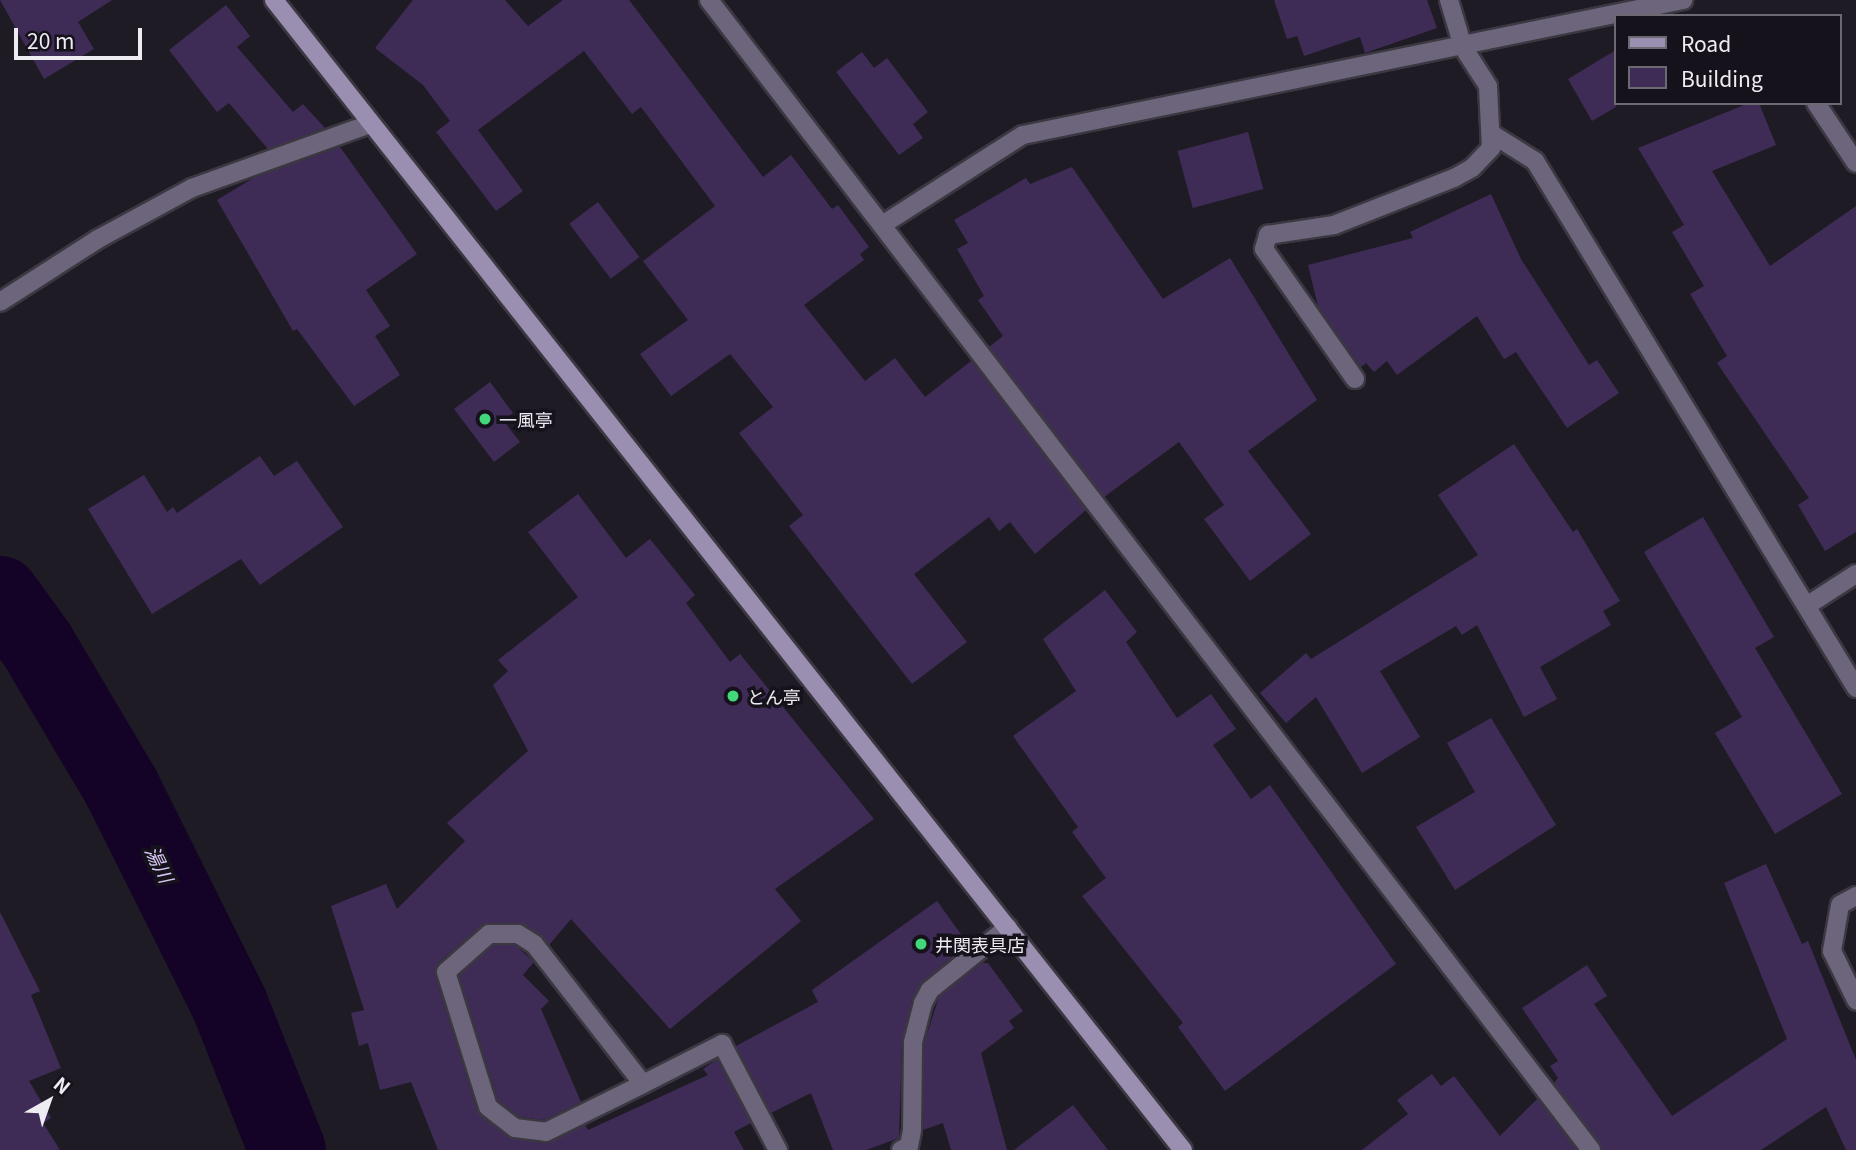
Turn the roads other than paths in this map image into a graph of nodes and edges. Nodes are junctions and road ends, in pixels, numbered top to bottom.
1 (274, 0) edge
2 (709, 0) edge
3 (1449, 0) edge
4 (1683, 0) edge
5 (1618, 14) edge
6 (1615, 15) edge
7 (1464, 47) junction
8 (1817, 105) edge
9 (370, 124) junction
10 (1492, 134) junction
11 (1856, 163) edge
12 (882, 225) junction
13 (1, 298) edge
14 (1355, 379) dead end
15 (1856, 574) edge
16 (1808, 605) junction
17 (1856, 688) edge
18 (1856, 896) edge
19 (1008, 927) junction
20 (1856, 1000) edge
21 (643, 1084) junction
22 (778, 1150) edge
23 (901, 1150) edge
24 (1183, 1150) edge
25 (1591, 1150) edge

1 - 9 street
2 - 12 street
3 - 7 street
4 - 5 street
6 - 7 street
7 - 10 street
7 - 12 street
8 - 11 street
9 - 13 street
9 - 19 street
10 - 14 street
10 - 16 street
12 - 25 street
15 - 16 street
16 - 17 street
18 - 20 street
19 - 23 street
19 - 24 street
21 - 21 street
21 - 22 street

